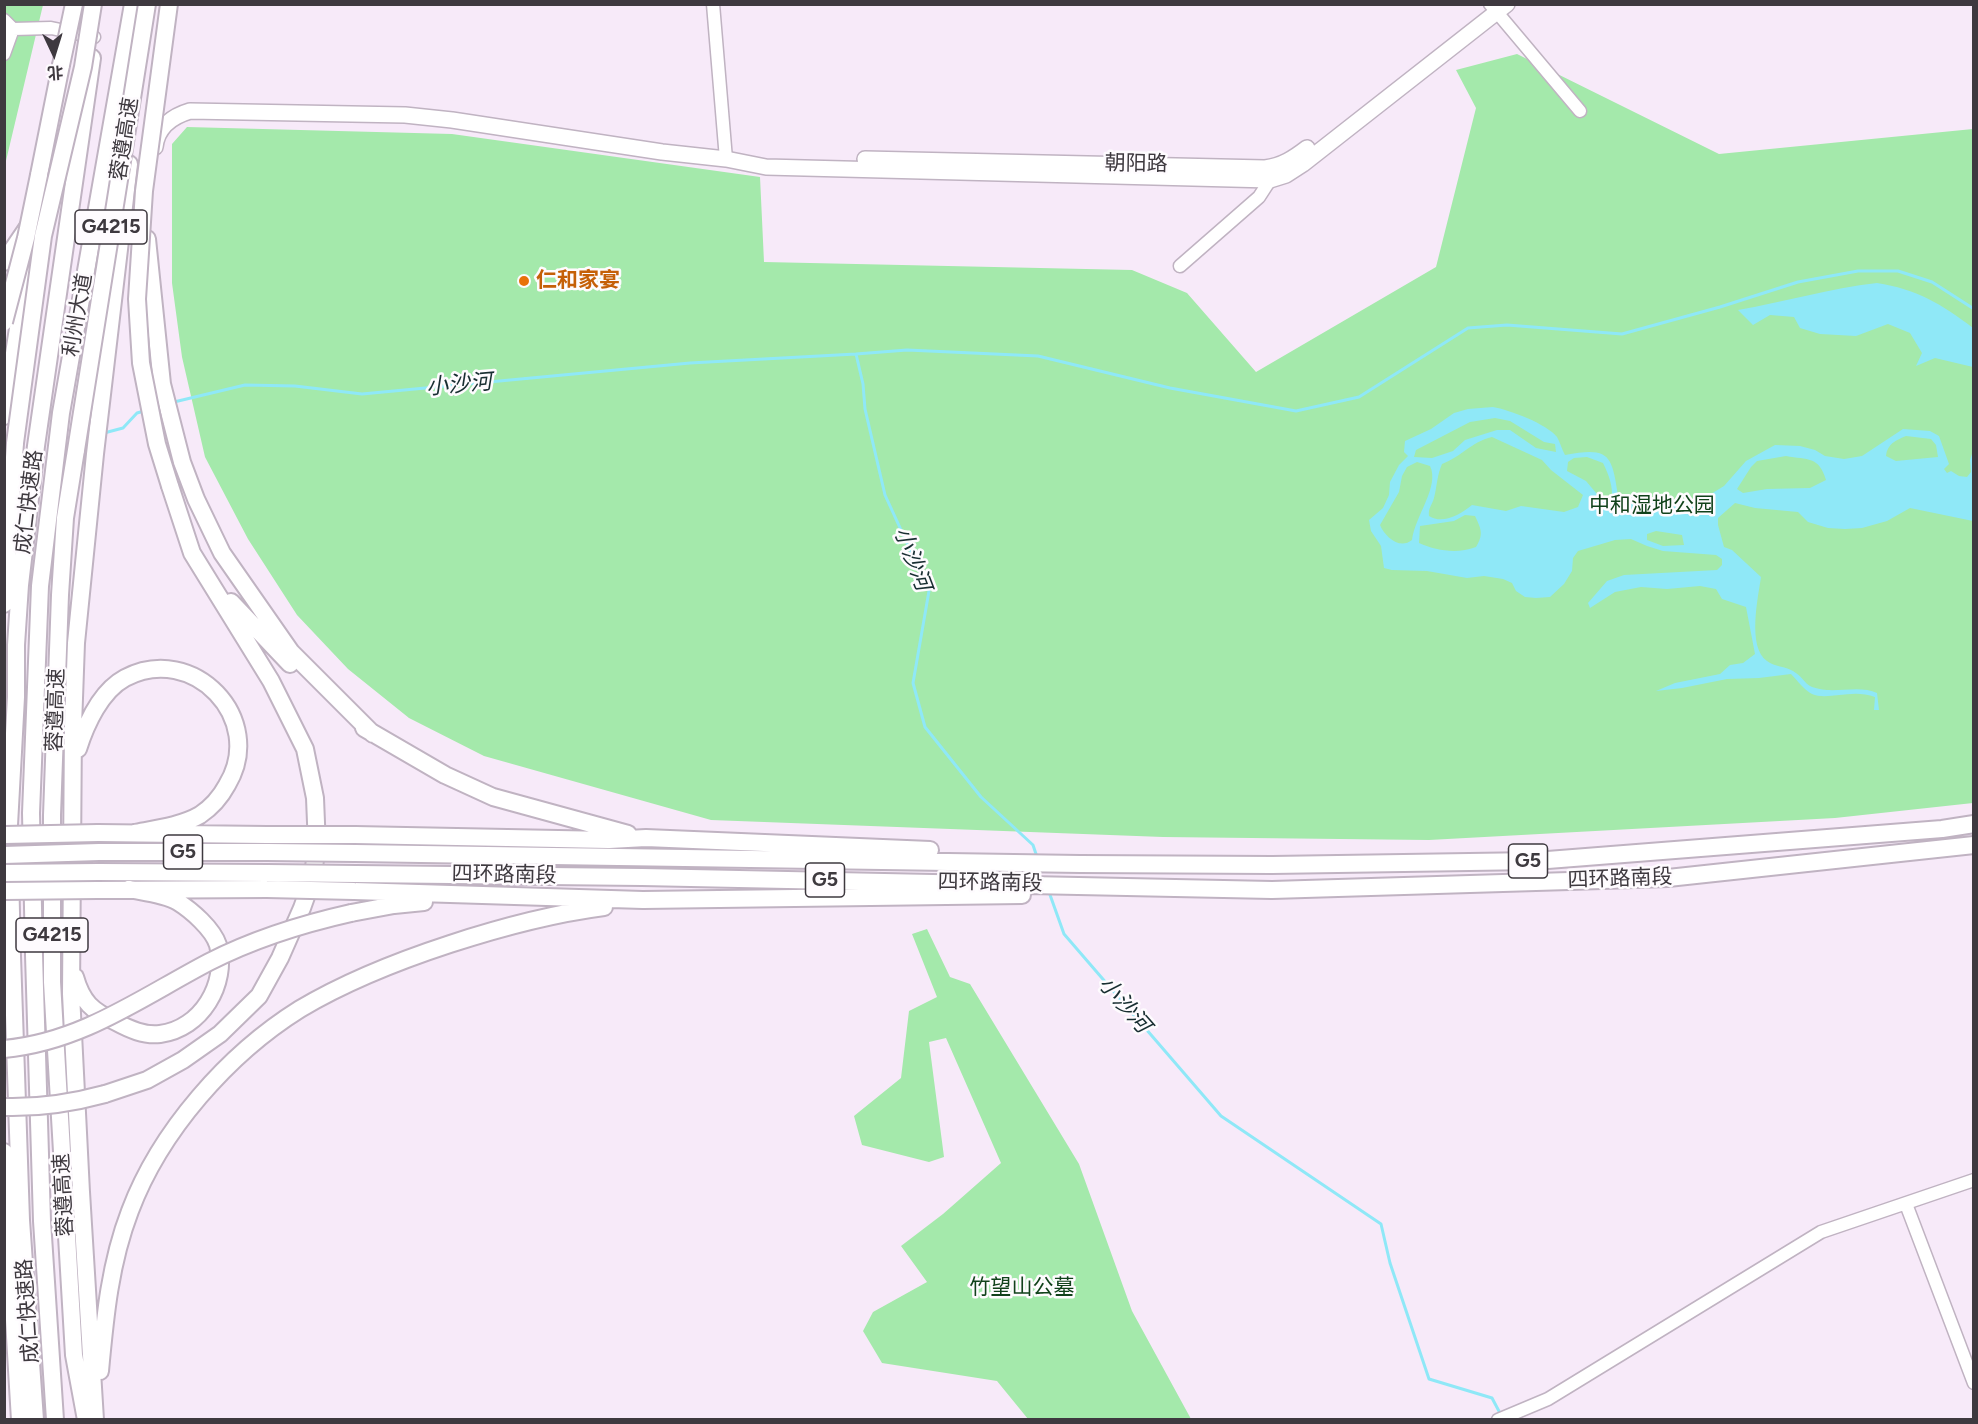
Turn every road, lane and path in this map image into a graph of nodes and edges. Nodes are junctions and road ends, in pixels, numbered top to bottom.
1 (75, 4) edge
2 (93, 4) edge
3 (100, 4) edge
4 (133, 4) edge
5 (147, 4) edge
6 (169, 4) edge
7 (713, 4) edge
8 (1495, 6) edge
9 (9, 25) edge
10 (95, 38) junction
11 (4, 54) edge
12 (91, 64) junction
13 (117, 105) junction
14 (1580, 111) dead end
15 (130, 153) junction
16 (726, 159) junction
17 (1270, 180) junction
18 (152, 188) junction
19 (36, 217) junction
20 (147, 239) joint
21 (4, 262) edge
22 (1180, 266) dead end
23 (4, 322) edge
24 (5, 411) edge
25 (41, 411) joint
26 (61, 412) joint
27 (206, 575) junction
28 (4, 604) edge
29 (373, 734) junction
30 (73, 764) junction
31 (1974, 824) edge
32 (134, 833) junction
33 (4, 835) edge
34 (612, 836) junction
35 (267, 843) junction
36 (1974, 845) edge
37 (4, 855) edge
38 (997, 858) junction
39 (4, 873) edge
40 (267, 881) junction
41 (355, 882) junction
42 (129, 889) junction
43 (1014, 889) junction
44 (4, 891) edge
45 (523, 897) junction
46 (616, 902) junction
47 (72, 964) junction
48 (4, 1049) edge
49 (4, 1107) edge
50 (4, 1152) edge
51 (1974, 1180) edge
52 (1905, 1204) junction
53 (1974, 1383) edge
54 (1503, 1417) edge
55 (20, 1419) edge
56 (35, 1419) edge
57 (55, 1419) edge
58 (86, 1419) edge
59 (95, 1419) edge

1 - 23 highway, bridge
2 - 28 highway, G4215, bridge
3 - 10 highway, 利州大道
4 - 13 highway, 利州大道
5 - 58 highway, 蓉遵高速 / G4215, bridge
6 - 27 highway, bridge
7 - 16 street
8 - 14 street
8 - 16 main road, 朝阳路
8 - 17 main road
9 - 10 street
9 - 11 street
10 - 12 highway, 利州大道
12 - 19 highway
12 - 25 highway, 利州大道
13 - 15 highway
13 - 26 highway, 利州大道
15 - 18 highway
15 - 30 highway
16 - 17 main road
16 - 18 main road
17 - 22 street
18 - 20 main road
19 - 21 highway
19 - 24 highway
20 - 29 highway
25 - 56 highway, 成仁快速路
26 - 57 highway, 成仁快速路
27 - 29 highway
27 - 49 highway, bridge
29 - 34 highway
30 - 32 highway
30 - 47 highway
31 - 38 highway, 四环路南段 / G5
32 - 33 highway, bridge
32 - 35 highway
34 - 35 highway, bridge
34 - 38 highway
35 - 37 highway, 四环路南段 / G5, bridge
35 - 38 highway, 四环路南段 / G5, bridge
36 - 43 highway, 四环路南段 / G5
39 - 40 highway, 四环路南段 / G5, bridge
40 - 41 highway, 四环路南段 / G5, bridge
40 - 42 highway
41 - 43 highway, 四环路南段 / G5
41 - 45 highway
42 - 44 highway, bridge
42 - 47 highway
43 - 46 highway
45 - 46 highway
45 - 48 highway, bridge
46 - 59 highway
47 - 59 highway
50 - 55 highway
51 - 52 street
52 - 53 street
52 - 54 street

